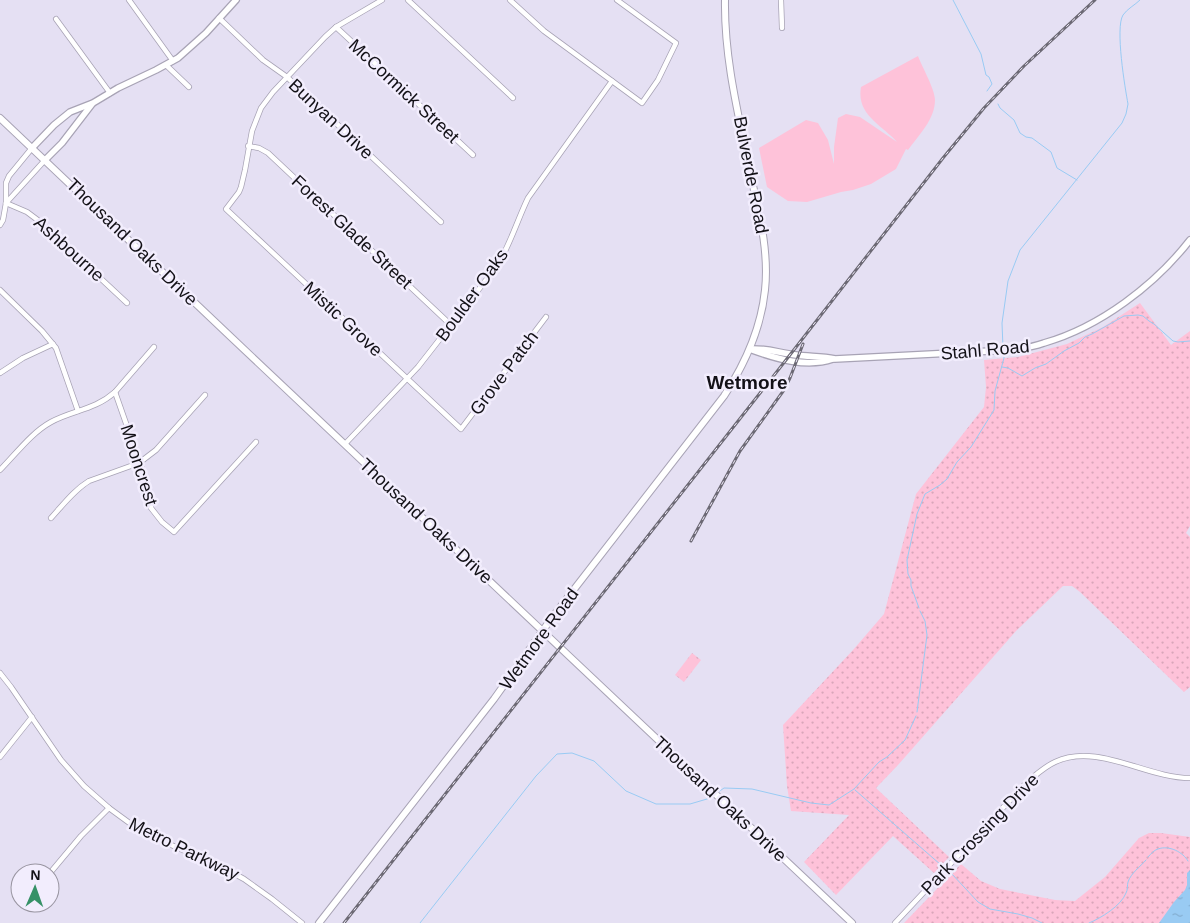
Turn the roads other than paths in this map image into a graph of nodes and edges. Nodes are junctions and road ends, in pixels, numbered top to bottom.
1 (129, 0) edge
2 (236, 0) edge
3 (382, 0) edge
4 (408, 0) edge
5 (510, 0) edge
6 (617, 0) edge
7 (725, 0) edge
8 (781, 0) edge
9 (220, 18) junction
10 (56, 19) dead end
11 (336, 27) junction
12 (782, 28) dead end
13 (173, 61) junction
14 (166, 65) junction
15 (287, 77) junction
16 (612, 80) junction
17 (189, 88) dead end
18 (110, 93) junction
19 (512, 98) dead end
20 (93, 103) junction
21 (0, 118) edge
22 (248, 146) junction
23 (32, 148) junction
24 (472, 156) dead end
25 (45, 160) junction
26 (6, 203) junction
27 (441, 222) dead end
28 (0, 225) edge
29 (1190, 242) edge
30 (0, 290) edge
31 (127, 303) dead end
32 (546, 317) dead end
33 (452, 326) junction
34 (53, 344) junction
35 (154, 347) dead end
36 (750, 349) junction
37 (0, 373) edge
38 (407, 380) junction
39 (115, 392) junction
40 (205, 395) dead end
41 (78, 411) junction
42 (461, 429) joint
43 (256, 442) dead end
44 (345, 444) junction
45 (139, 463) junction
46 (0, 470) edge
47 (51, 518) dead end
48 (542, 630) junction
49 (0, 673) edge
50 (32, 717) junction
51 (0, 757) edge
52 (1190, 778) edge
53 (109, 808) junction
54 (58, 863) edge
55 (302, 923) edge
56 (319, 923) edge
57 (852, 923) edge
58 (895, 923) edge

1 - 13 street
2 - 9 street
3 - 11 street
4 - 19 street
5 - 16 street
6 - 16 street
7 - 36 main road, Bulverde Road
8 - 12 street
9 - 13 street
9 - 15 street, Bunyan Drive
10 - 18 street
11 - 15 street
11 - 24 street, McCormick Street
13 - 14 street
14 - 17 street
14 - 18 street
15 - 22 street
15 - 27 street, Bunyan Drive
16 - 33 street, Boulder Oaks
18 - 20 street
20 - 23 street
20 - 25 street
21 - 23 main road, Thousand Oaks Drive
22 - 33 street, Forest Glade Street
22 - 38 street, Mistic Grove
23 - 25 main road, Thousand Oaks Drive
23 - 26 street
25 - 26 street
25 - 44 main road, Thousand Oaks Drive
26 - 28 street
26 - 31 street, Ashbourne
29 - 36 street, Stahl Road
30 - 34 street
32 - 42 street, Grove Patch
33 - 38 street, Boulder Oaks
34 - 37 street
34 - 41 street
35 - 39 street
36 - 48 main road, Wetmore Road
38 - 42 street, Mistic Grove
38 - 44 street, Boulder Oaks
39 - 41 street
39 - 45 street, Mooncrest
40 - 45 street
41 - 46 street
43 - 45 street, Mooncrest
44 - 48 main road, Thousand Oaks Drive
45 - 47 street
48 - 56 main road, Wetmore Road
48 - 57 main road, Thousand Oaks Drive
49 - 50 street, Metro Parkway
50 - 51 street
50 - 53 street, Metro Parkway
52 - 58 street, Park Crossing Drive
53 - 54 street
53 - 55 street, Metro Parkway

